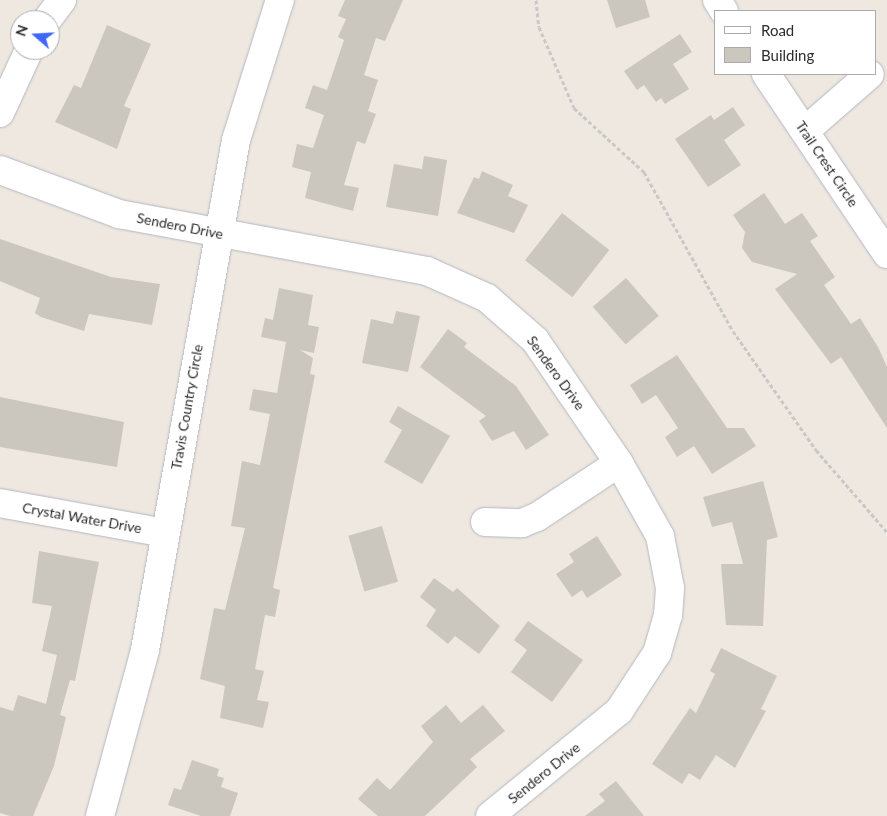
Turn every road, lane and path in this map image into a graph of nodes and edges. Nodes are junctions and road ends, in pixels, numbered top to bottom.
1 (280, 0) edge
2 (536, 0) edge
3 (887, 59) edge
4 (24, 60) edge
5 (877, 68) edge
6 (767, 75) edge
7 (869, 75) edge
8 (0, 113) edge
9 (805, 131) junction
10 (0, 170) edge
11 (217, 233) junction
12 (887, 254) edge
13 (618, 463) junction
14 (0, 503) edge
15 (485, 522) dead end
16 (165, 532) junction
17 (887, 532) edge
18 (100, 816) edge
19 (490, 816) edge

1 - 11 street, Travis Country Circle
2 - 17 path
3 - 5 street
4 - 8 street
6 - 9 street, Trail Crest Circle
7 - 9 street
9 - 12 street, Trail Crest Circle
10 - 11 street, Sendero Drive
11 - 13 street, Sendero Drive
11 - 16 street, Travis Country Circle
13 - 15 street
13 - 19 street, Sendero Drive
14 - 16 street, Crystal Water Drive
16 - 18 street, Travis Country Circle

